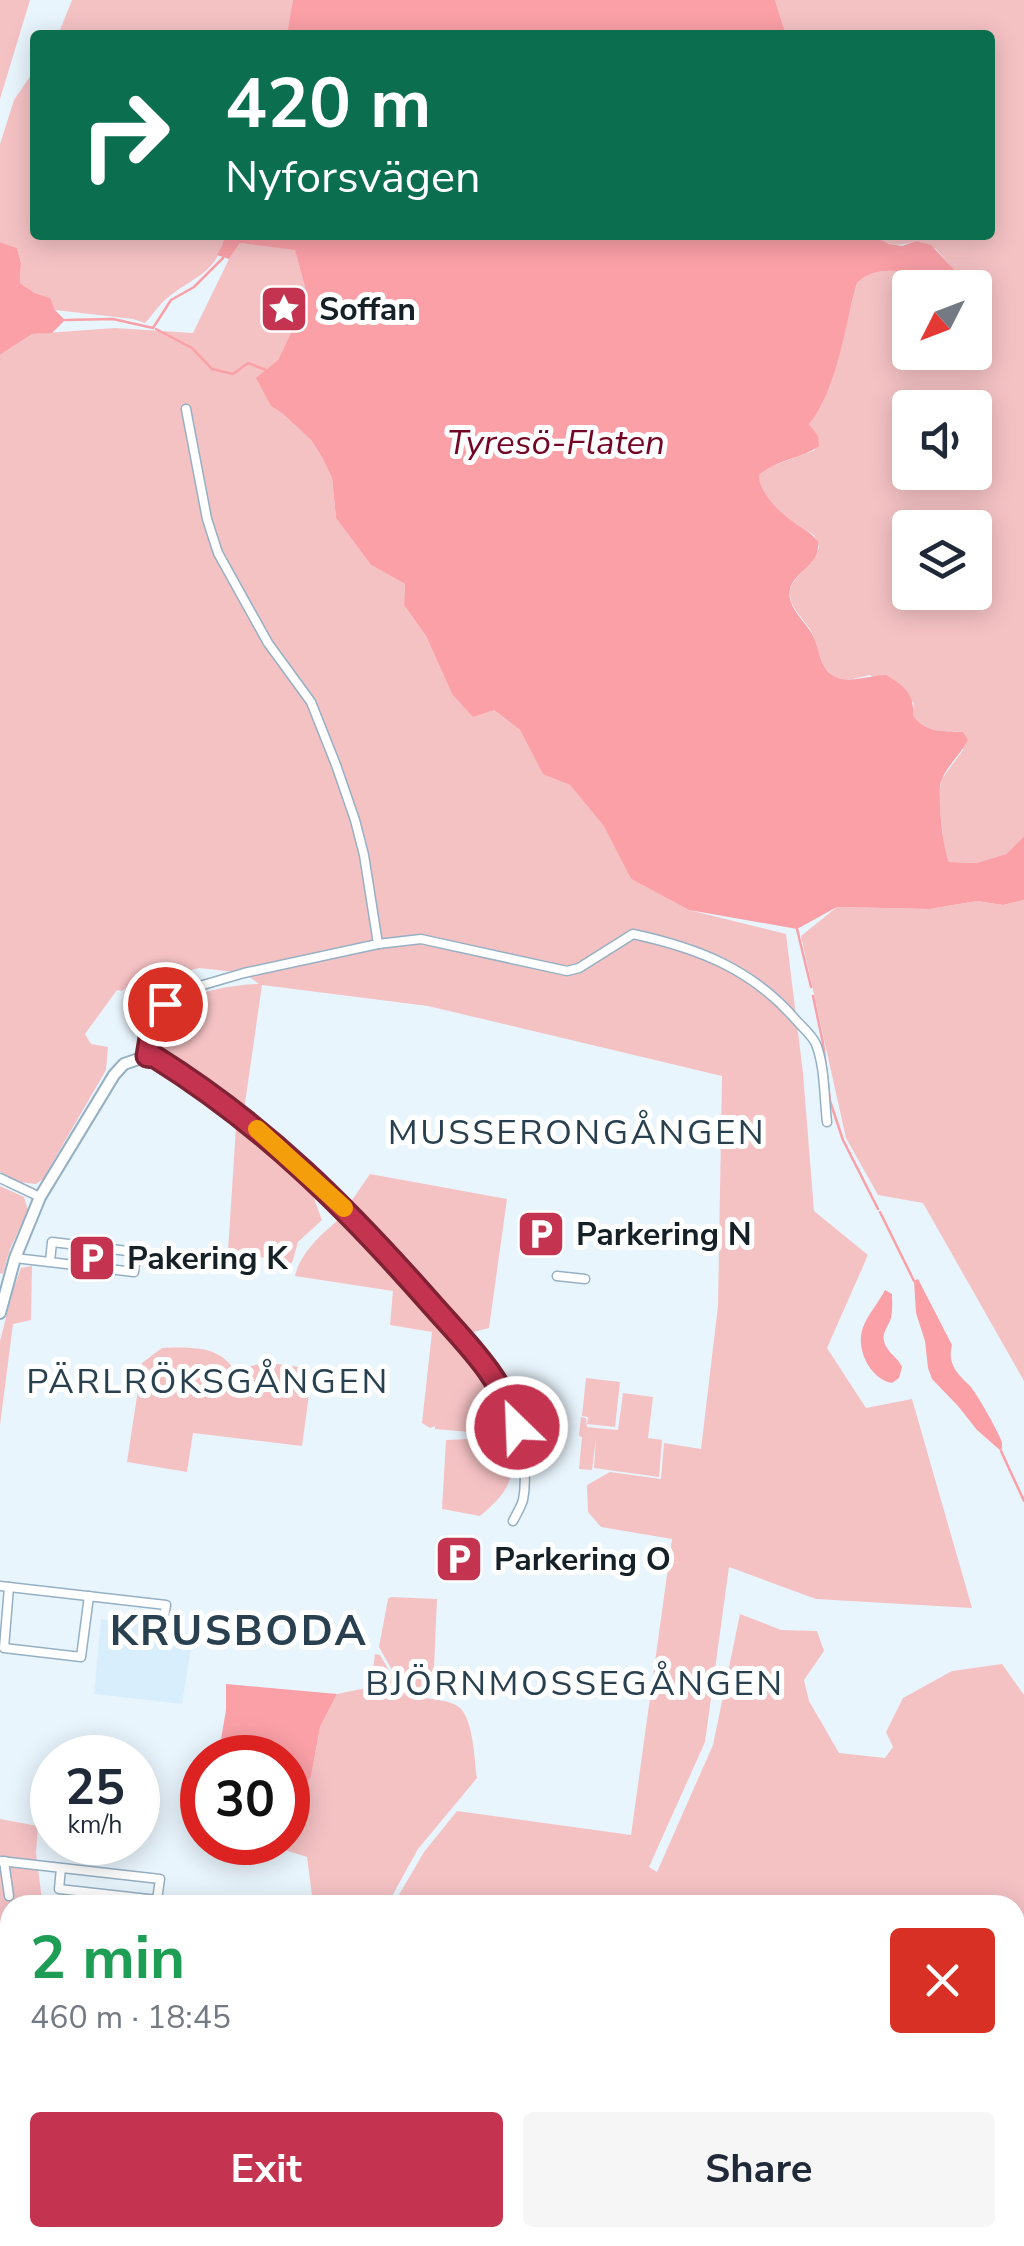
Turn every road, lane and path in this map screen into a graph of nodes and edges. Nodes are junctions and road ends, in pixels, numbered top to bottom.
1 (186, 409) dead end
2 (378, 944) junction
3 (147, 1056) junction
4 (827, 1122) dead end
5 (0, 1178) edge
6 (40, 1197) junction
7 (15, 1258) junction
8 (50, 1262) junction
9 (557, 1276) dead end
10 (585, 1279) dead end
11 (0, 1313) edge
12 (513, 1522) dead end
13 (4, 1587) edge
14 (89, 1596) junction
15 (162, 1628) dead end
16 (2, 1861) edge
17 (61, 1868) junction
18 (10, 1895) edge
19 (112, 1895) edge
20 (158, 1895) edge

1 - 2 street
2 - 3 street
2 - 4 street
3 - 6 street
3 - 12 street
5 - 6 street
6 - 7 street
7 - 8 street
7 - 11 street
8 - 8 street
9 - 10 street
13 - 14 street
13 - 14 street
14 - 15 street
16 - 17 street
16 - 18 street
17 - 19 street
17 - 20 street

